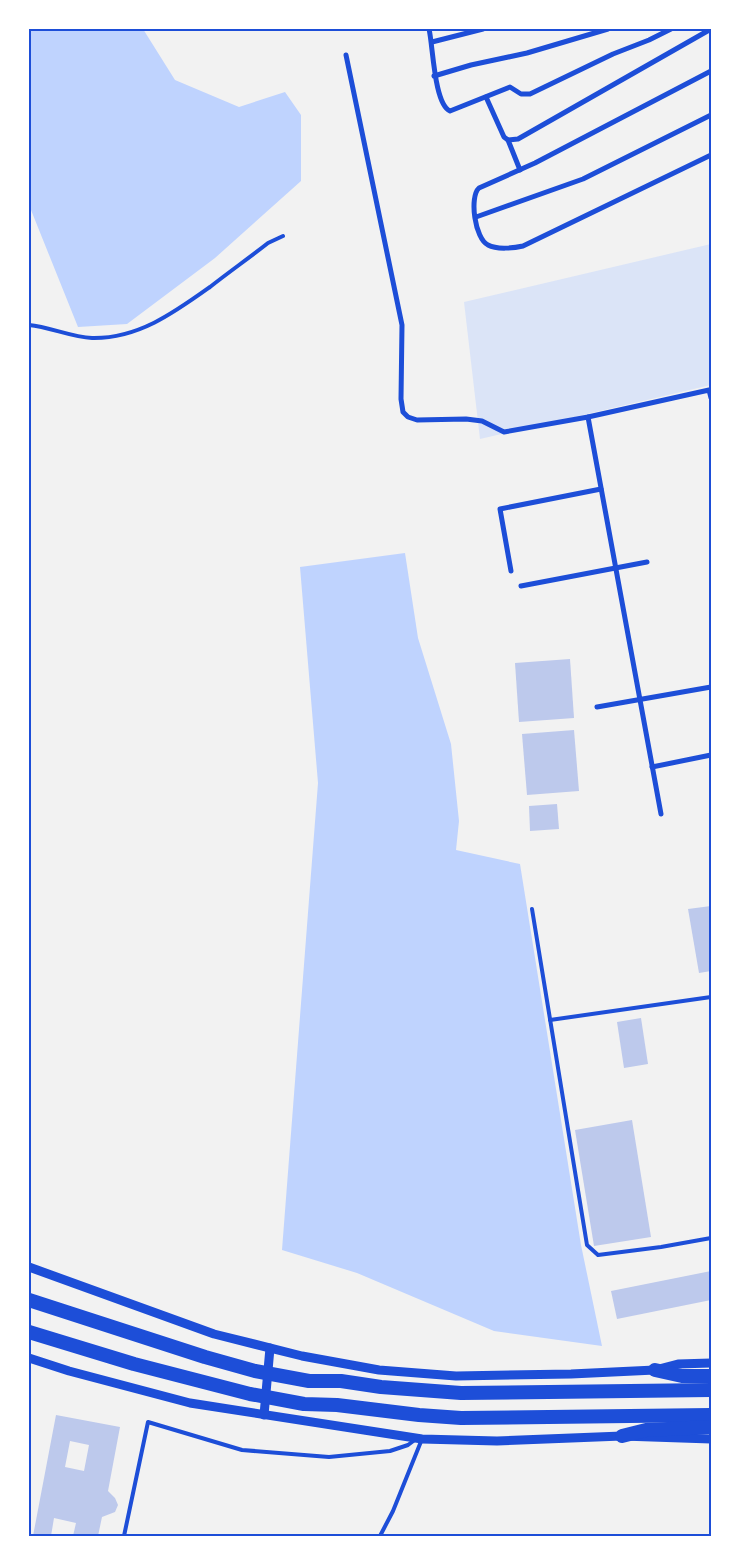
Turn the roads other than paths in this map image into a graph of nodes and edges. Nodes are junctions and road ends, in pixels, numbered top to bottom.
1 (429, 29) edge
2 (482, 29) edge
3 (608, 29) edge
4 (672, 29) edge
5 (711, 29) edge
6 (432, 42) junction
7 (346, 55) dead end
8 (711, 71) edge
9 (434, 76) junction
10 (486, 97) junction
11 (711, 115) edge
12 (508, 140) junction
13 (711, 155) edge
14 (520, 170) junction
15 (476, 217) junction
16 (283, 236) dead end
17 (29, 325) edge
18 (711, 398) edge
19 (588, 417) junction
20 (601, 489) junction
21 (647, 562) dead end
22 (615, 568) junction
23 (511, 571) dead end
24 (521, 586) dead end
25 (711, 687) edge
26 (640, 700) junction
27 (597, 707) dead end
28 (711, 756) edge
29 (652, 767) junction
30 (661, 814) dead end
31 (532, 909) dead end
32 (711, 998) edge
33 (550, 1020) junction
34 (711, 1238) edge
35 (29, 1267) edge
36 (29, 1300) edge
37 (29, 1332) edge
38 (270, 1348) junction
39 (29, 1358) edge
40 (711, 1363) edge
41 (655, 1370) junction
42 (711, 1376) edge
43 (711, 1390) edge
44 (264, 1415) junction
45 (711, 1415) edge
46 (711, 1427) edge
47 (622, 1436) junction
48 (419, 1439) junction
49 (711, 1439) edge
50 (124, 1536) edge
51 (380, 1536) edge

1 - 6 street
2 - 6 street
3 - 9 street
4 - 10 street
5 - 12 street
6 - 9 street
7 - 19 street
8 - 14 street
9 - 10 street
10 - 12 street
11 - 15 street
12 - 14 street
13 - 15 street
14 - 15 street
16 - 17 lane
18 - 19 street
19 - 20 street
20 - 22 street
20 - 23 street
21 - 22 street
22 - 24 street
22 - 26 street
25 - 26 street
26 - 27 street
26 - 29 street
28 - 29 street
29 - 30 street
31 - 33 lane
32 - 33 lane
33 - 34 lane
35 - 38 street
36 - 43 highway
37 - 45 highway
38 - 41 street
38 - 44 street
39 - 44 street
40 - 41 street
41 - 42 highway
44 - 48 street
46 - 47 highway
47 - 48 street
47 - 49 street
48 - 50 lane
48 - 51 lane

